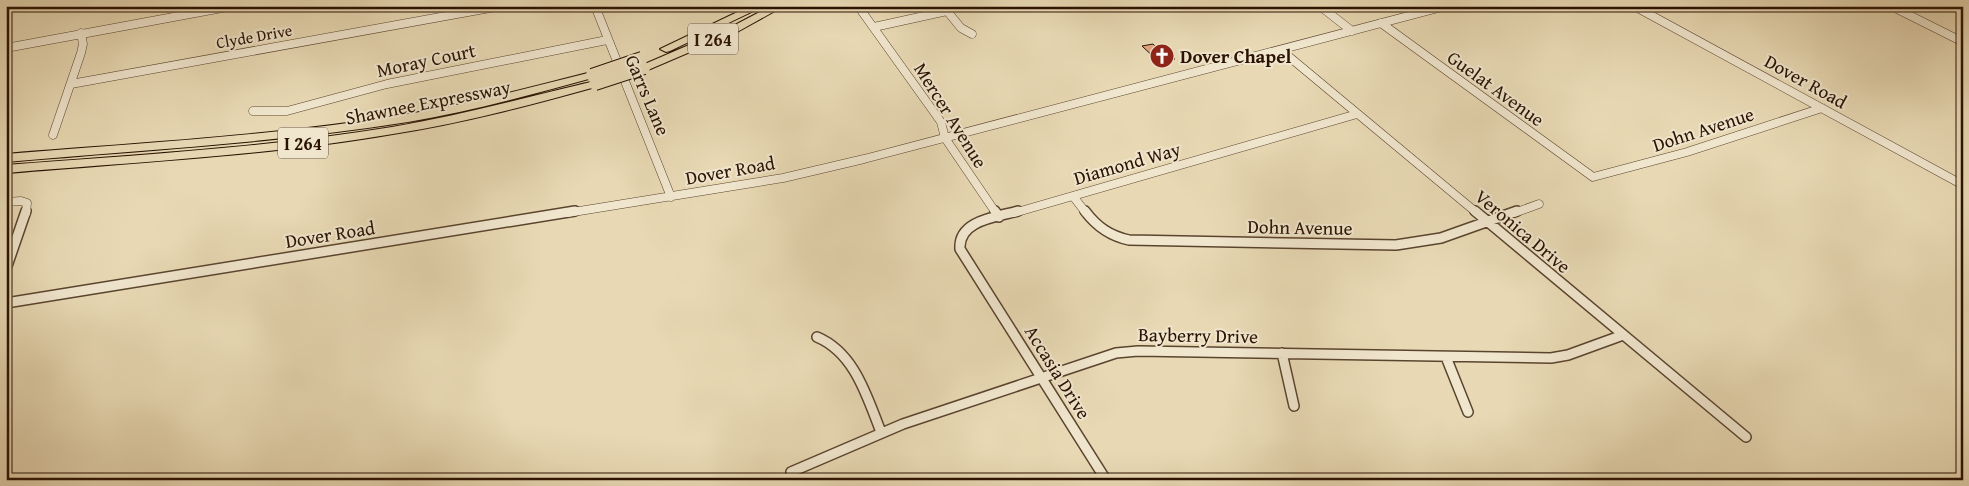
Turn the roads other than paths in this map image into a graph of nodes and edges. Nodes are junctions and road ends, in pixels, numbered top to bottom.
1 (233, 6) edge
2 (501, 6) edge
3 (595, 6) edge
4 (759, 6) edge
5 (779, 6) edge
6 (858, 6) edge
7 (1320, 6) edge
8 (1446, 6) edge
9 (1634, 6) edge
10 (1891, 6) edge
11 (945, 9) edge
12 (1381, 23) junction
13 (874, 27) junction
14 (1352, 31) junction
15 (81, 34) junction
16 (972, 34) dead end
17 (607, 40) junction
18 (1963, 42) edge
19 (6, 48) edge
20 (1280, 50) junction
21 (643, 63) junction
22 (593, 80) junction
23 (70, 84) junction
24 (1822, 108) junction
25 (253, 111) dead end
26 (1357, 114) junction
27 (53, 135) dead end
28 (945, 138) junction
29 (6, 158) edge
30 (6, 169) edge
31 (1593, 177) joint
32 (1963, 185) edge
33 (1073, 196) junction
34 (670, 197) junction
35 (6, 202) edge
36 (1539, 204) dead end
37 (999, 217) junction
38 (1487, 222) junction
39 (6, 269) edge
40 (981, 283) joint
41 (6, 303) edge
42 (1622, 335) junction
43 (817, 337) dead end
44 (1282, 353) junction
45 (1446, 357) junction
46 (1041, 377) junction
47 (1294, 406) dead end
48 (1468, 412) dead end
49 (881, 432) junction
50 (1746, 437) dead end
51 (791, 472) dead end
52 (1106, 480) edge

1 - 15 street
2 - 23 street, Clyde Drive
3 - 17 street, Garrs Lane
4 - 21 highway, Shawnee Expressway / I 264
5 - 21 highway, Shawnee Expressway / I 264
6 - 13 street, Mercer Avenue
7 - 14 street
8 - 12 street, Dover Road
9 - 24 street, Dover Road
10 - 18 street
11 - 13 street
11 - 16 street
12 - 14 street, Dover Road
12 - 31 street, Guelat Avenue
13 - 28 street, Mercer Avenue
14 - 20 street, Dover Road
15 - 19 street
15 - 23 street
17 - 25 street, Moray Court
17 - 34 street, Garrs Lane
20 - 26 street, Veronica Drive
20 - 28 street, Dover Road
21 - 22 highway, Shawnee Expressway / I 264, bridge
22 - 29 highway, Shawnee Expressway / I 264
22 - 30 highway, Shawnee Expressway / I 264
23 - 27 street
24 - 31 street, Dohn Avenue
24 - 32 street, Dover Road
26 - 33 street, Diamond Way
26 - 38 street, Veronica Drive
28 - 34 street, Dover Road
28 - 37 street, Mercer Avenue
33 - 37 street, Diamond Way
33 - 38 street, Dohn Avenue
34 - 41 street, Dover Road
35 - 39 street
36 - 38 street, Dohn Avenue
37 - 40 street, Diamond Way
38 - 42 street, Veronica Drive
40 - 46 street, Accasia Drive
42 - 45 street, Bayberry Drive
42 - 50 street, Veronica Drive
43 - 49 street
44 - 45 street, Bayberry Drive
44 - 46 street, Bayberry Drive
44 - 47 street
45 - 48 street
46 - 49 street, Bayberry Drive
46 - 52 street, Accasia Drive
49 - 51 street, Bayberry Drive

